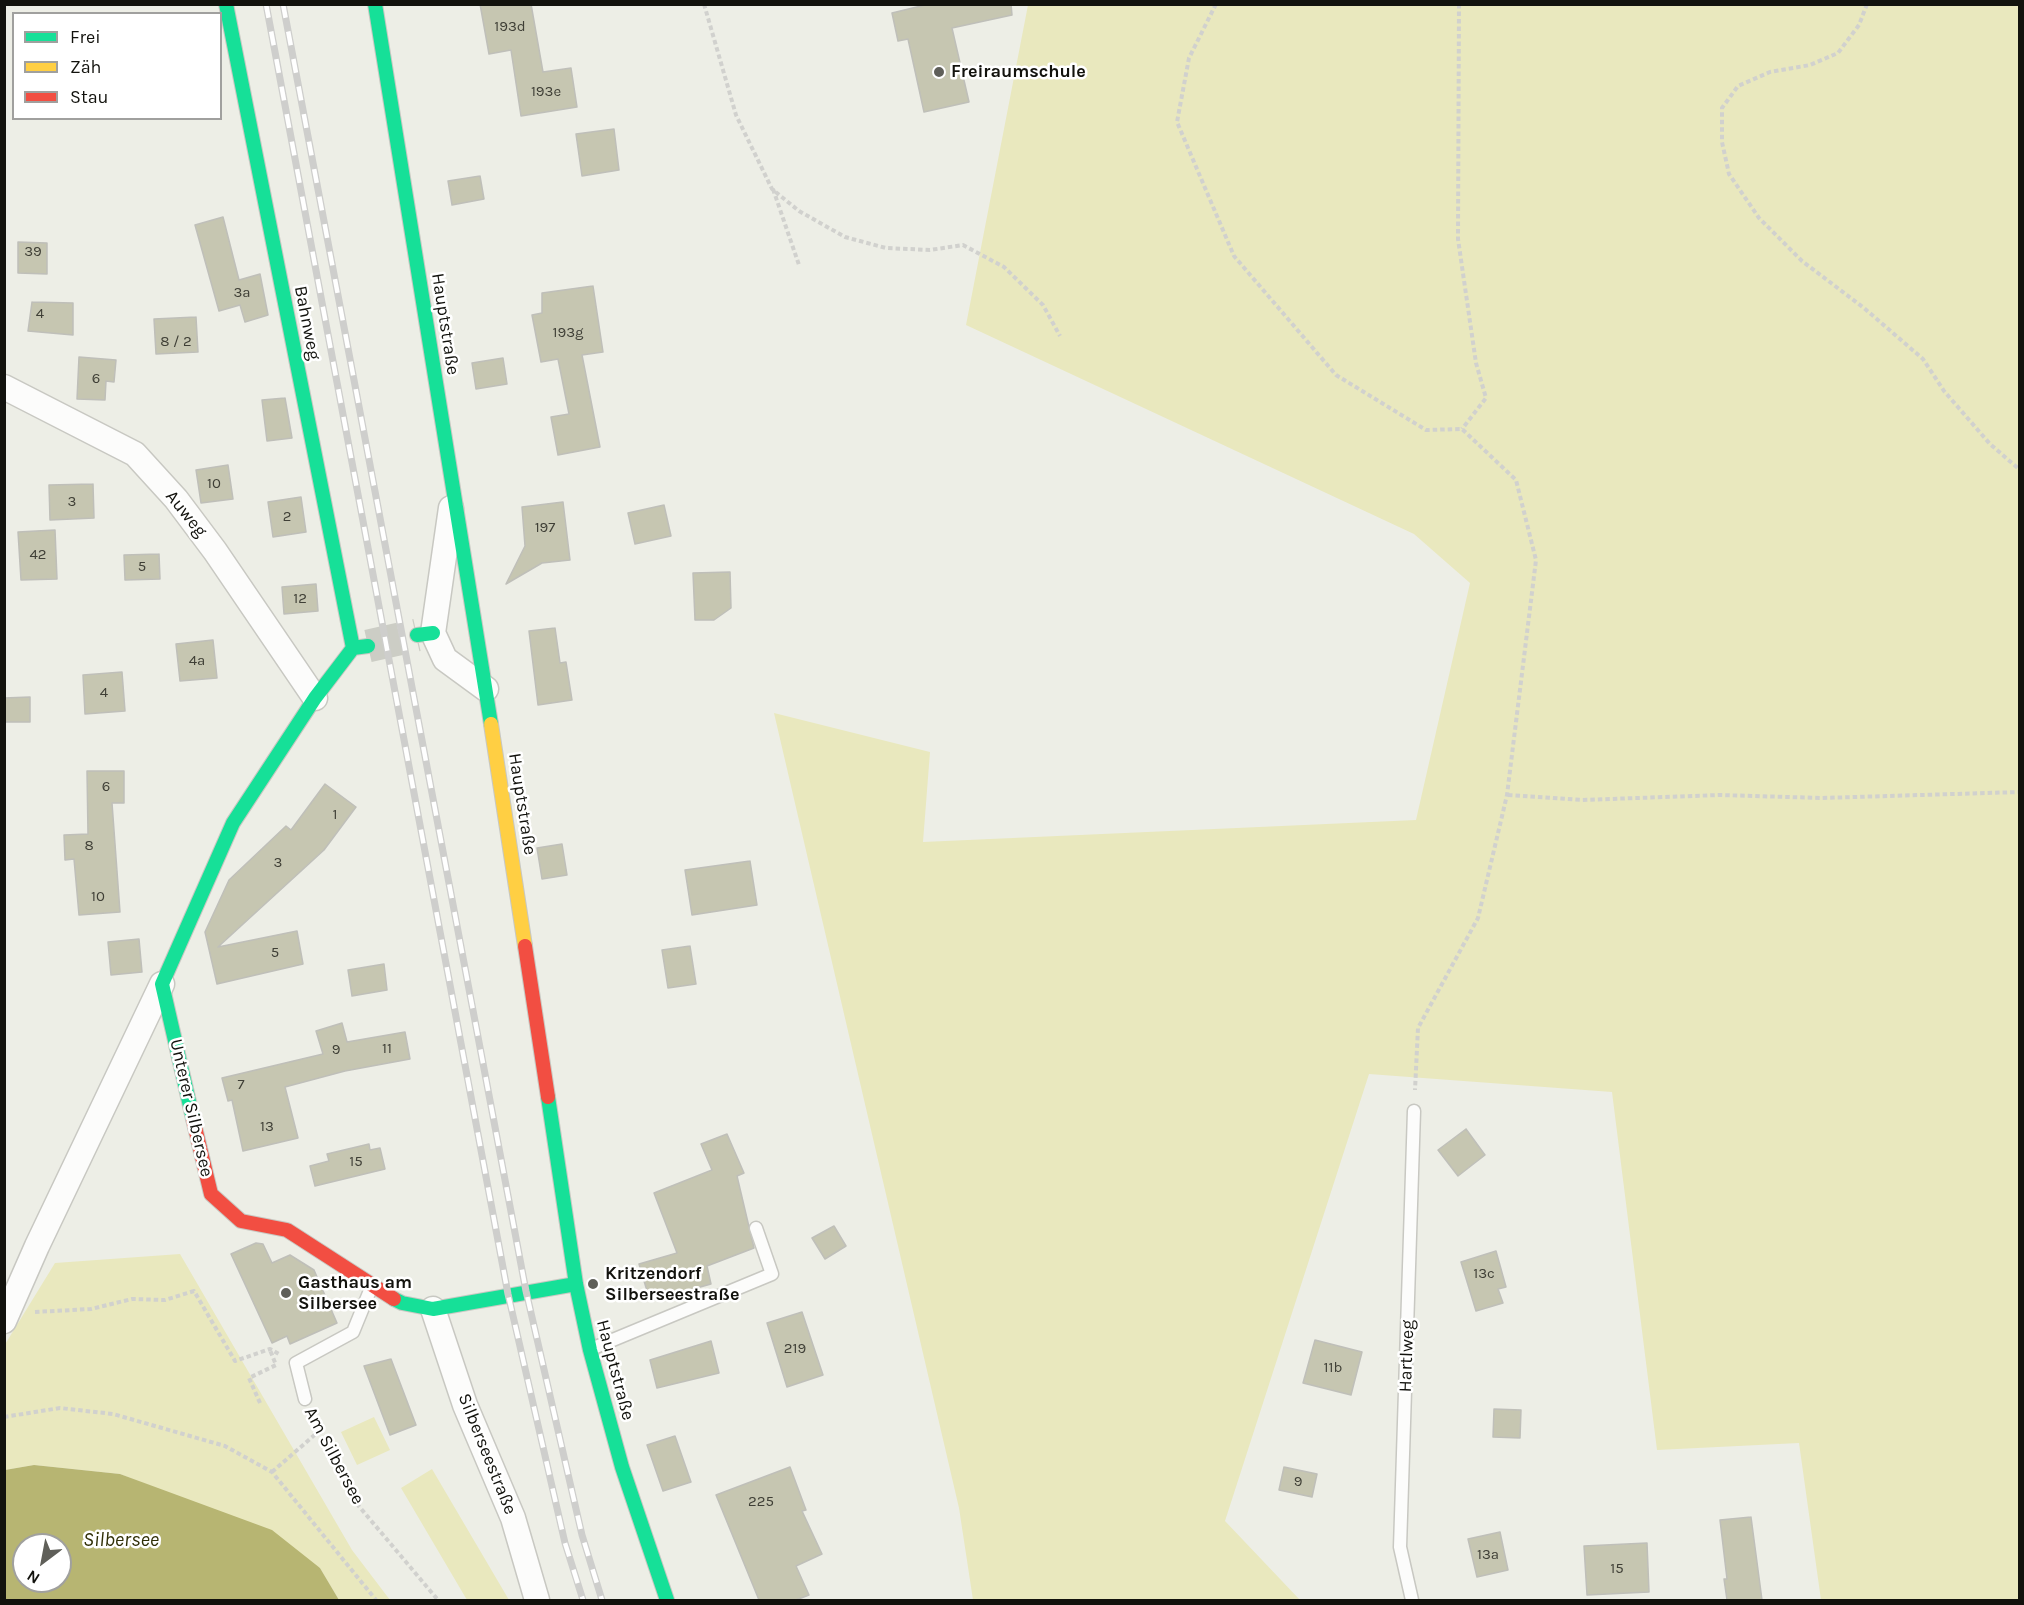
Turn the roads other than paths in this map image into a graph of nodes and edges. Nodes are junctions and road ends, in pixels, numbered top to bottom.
1 (226, 4) edge
2 (375, 4) edge
3 (4, 387) edge
4 (454, 494) junction
5 (368, 646) tunnel mouth
6 (353, 648) junction
7 (486, 689) junction
8 (315, 698) junction
9 (162, 984) junction
10 (1414, 1111) road end
11 (756, 1228) dead end
12 (576, 1284) junction
13 (372, 1286) junction
14 (433, 1309) junction
15 (7, 1318) edge
16 (590, 1350) junction
17 (305, 1399) road end
18 (537, 1600) edge
19 (668, 1600) edge
20 (1412, 1600) edge

1 - 6 street, Bahnweg
2 - 4 street, Hauptstraße
3 - 8 street, Auweg
4 - 7 street, Hauptstraße
4 - 7 street
5 - 6 street
6 - 8 street
7 - 12 street, Hauptstraße
8 - 9 street
9 - 13 street, Unterer Silbersee
9 - 15 street
10 - 20 lane, Hartlweg
11 - 16 lane
12 - 14 street, Unterer Silbersee
12 - 16 street, Hauptstraße
13 - 14 street, Unterer Silbersee
13 - 17 lane, Am Silbersee
14 - 18 street, Silberseestraße
16 - 19 street, Hauptstraße

